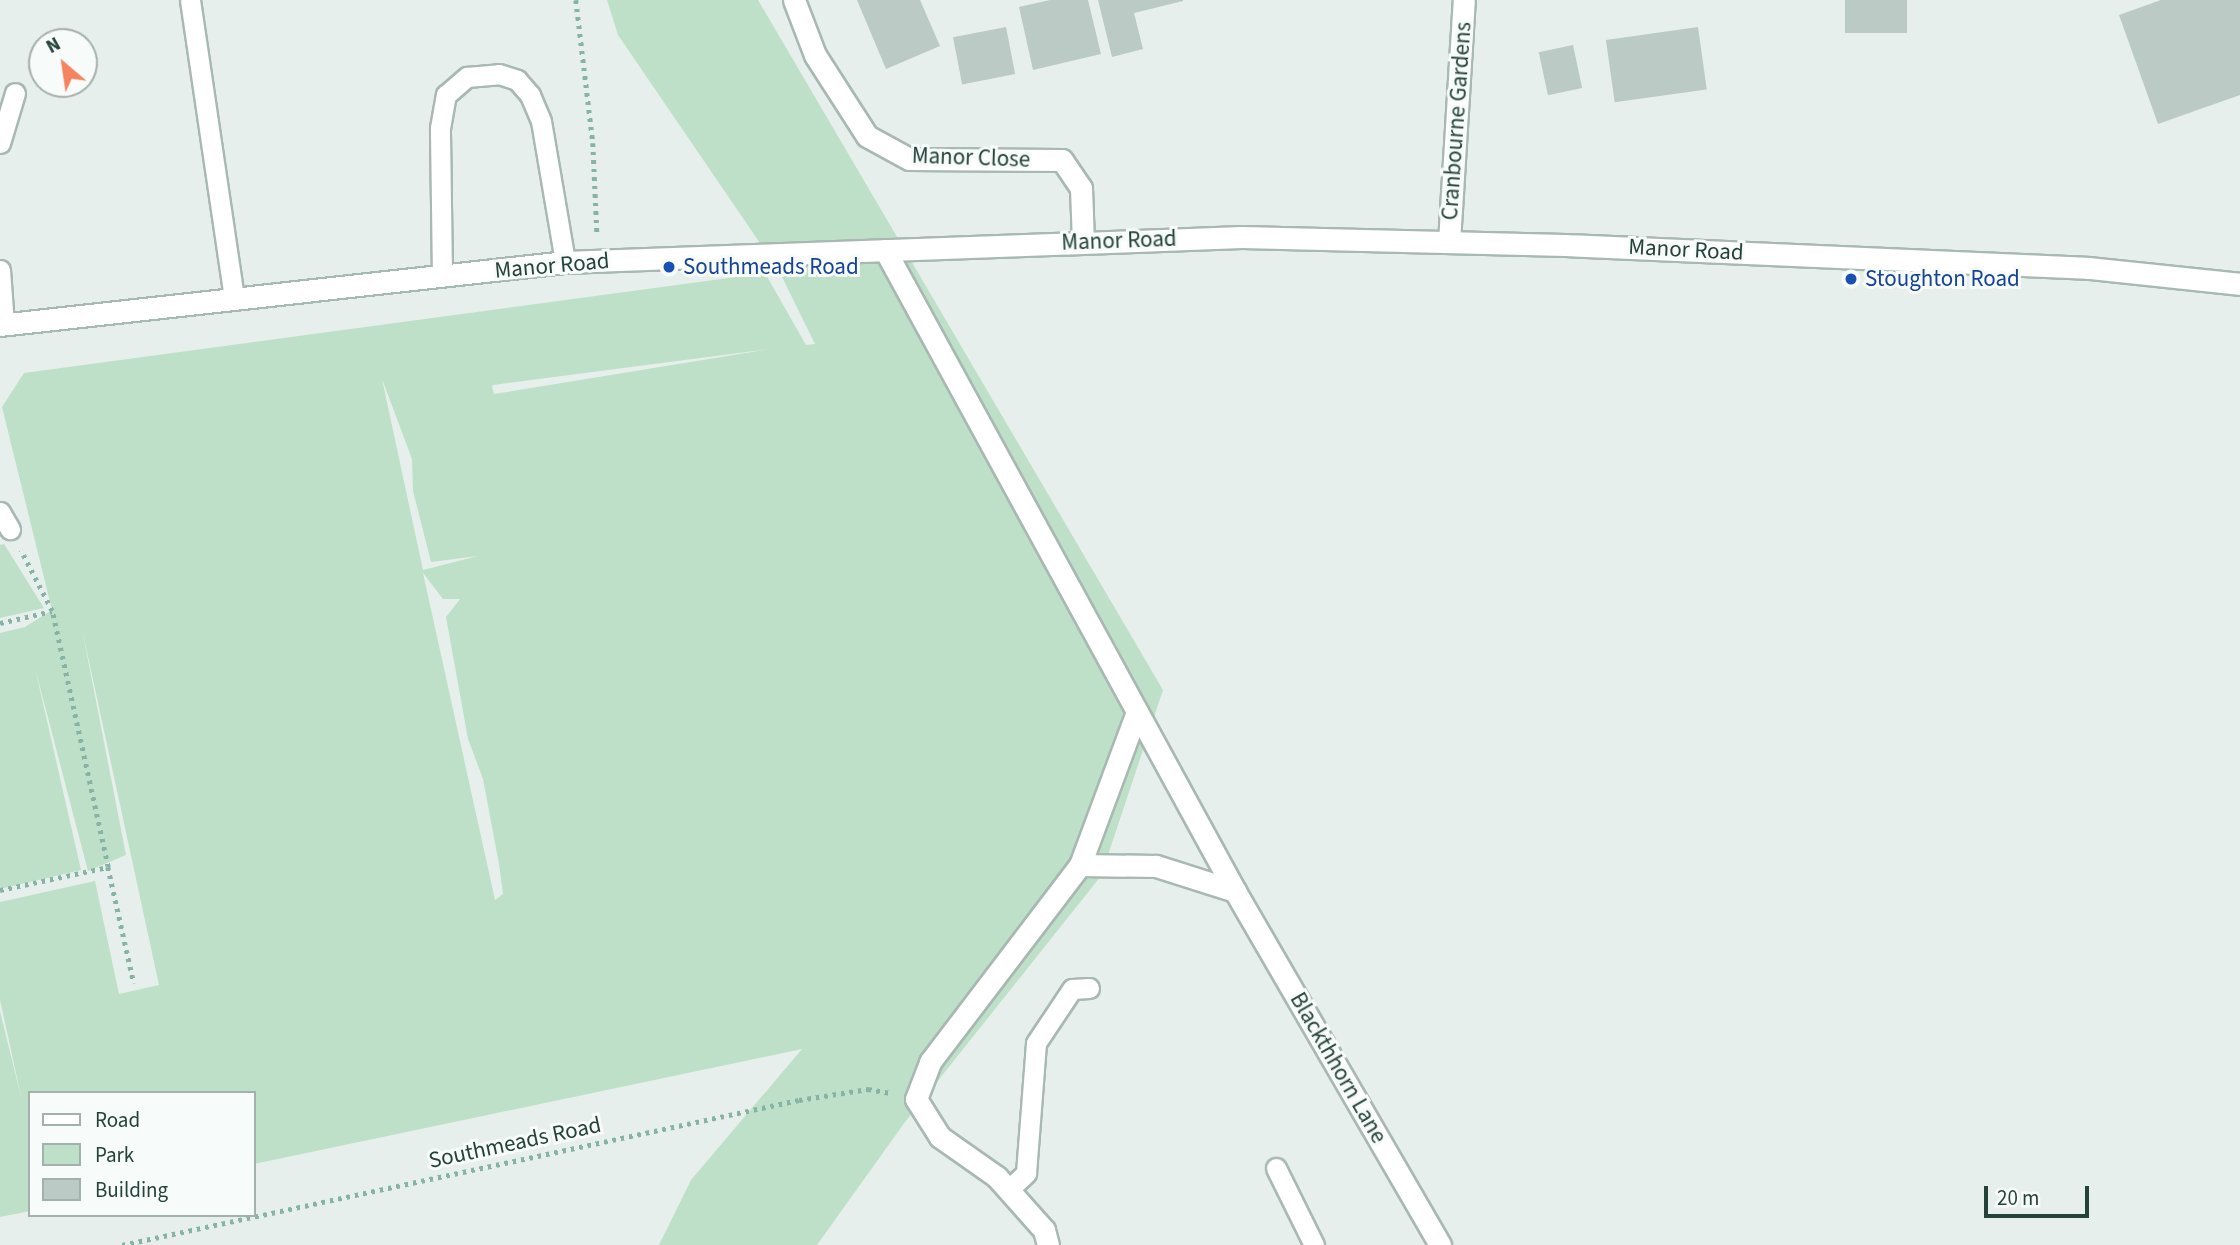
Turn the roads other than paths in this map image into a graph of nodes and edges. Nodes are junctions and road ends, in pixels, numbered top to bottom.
1 (190, 0) edge
2 (793, 0) edge
3 (1464, 0) edge
4 (15, 93) dead end
5 (0, 143) edge
6 (1449, 242) junction
7 (1083, 243) junction
8 (885, 250) junction
9 (565, 262) junction
10 (0, 270) edge
11 (442, 276) junction
12 (2240, 284) edge
13 (234, 299) junction
14 (2, 324) edge
15 (0, 512) edge
16 (10, 529) road end
17 (1138, 712) junction
18 (1080, 864) junction
19 (1235, 891) junction
20 (1089, 988) dead end
21 (1276, 1168) dead end
22 (1008, 1190) junction
23 (1048, 1245) edge
24 (1314, 1245) edge
25 (1440, 1245) edge

1 - 13 lane
2 - 7 street, Manor Close
3 - 6 street, Cranbourne Gardens
4 - 5 lane
6 - 7 street, Manor Road
6 - 12 street, Manor Road
7 - 8 street, Manor Road
8 - 9 street, Manor Road
8 - 17 street, Blackthhorn Lane
9 - 11 street, Manor Road
9 - 11 lane
10 - 14 lane
11 - 13 street, Manor Road
13 - 14 street, Manor Road
15 - 16 lane
17 - 18 street
17 - 19 street, Blackthhorn Lane
18 - 19 street
18 - 22 street
19 - 25 street, Blackthhorn Lane
20 - 22 lane
21 - 24 lane
22 - 23 street

